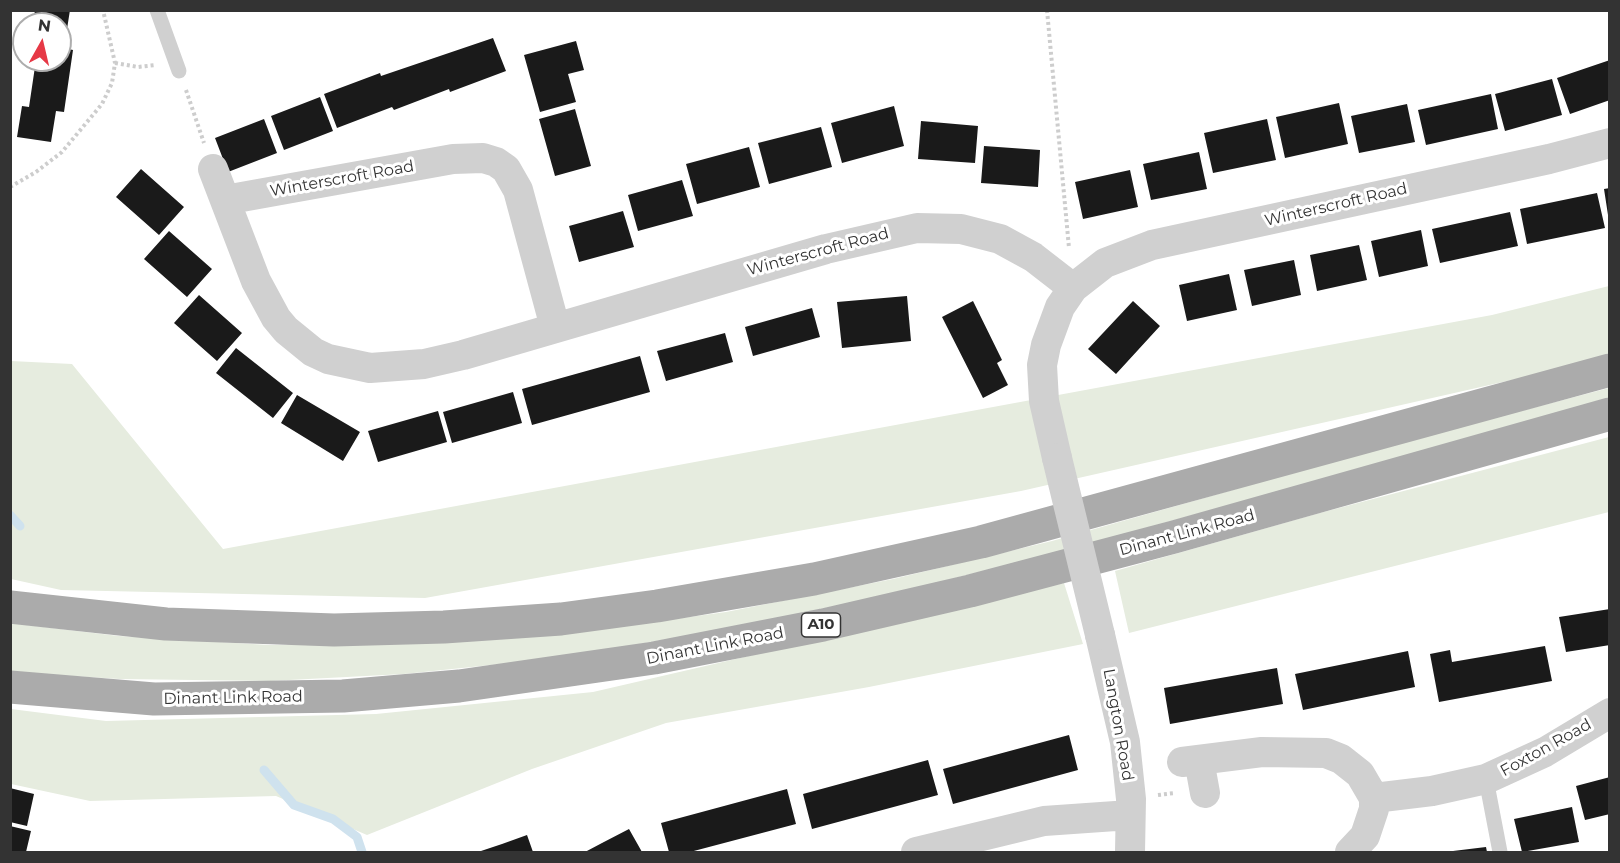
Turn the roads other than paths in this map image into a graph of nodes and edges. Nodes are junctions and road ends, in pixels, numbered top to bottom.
1 (156, 10) edge
2 (177, 66) road end
3 (1610, 143) edge
4 (213, 169) road end
5 (225, 200) junction
6 (1072, 288) junction
7 (555, 327) junction
8 (1610, 370) edge
9 (1610, 414) edge
10 (1057, 458) joint
11 (10, 606) edge
12 (10, 687) edge
13 (1610, 713) edge
14 (1197, 776) road end
15 (1486, 779) junction
16 (1374, 798) junction
17 (1131, 807) junction
18 (916, 852) edge
19 (1130, 852) edge
20 (1350, 852) edge
21 (1500, 852) edge

1 - 2 lane
3 - 6 street, Winterscroft Road
4 - 5 street, Winterscroft Road
5 - 7 street, Winterscroft Road
5 - 7 street, Winterscroft Road
6 - 7 street, Winterscroft Road
6 - 10 street, Winterscroft Road
8 - 11 main road
9 - 12 main road, Dinant Link Road / A10
10 - 17 street, Langton Road, bridge
13 - 15 street, Foxton Road
14 - 16 street
15 - 16 street, Foxton Road
15 - 21 lane
16 - 20 street
17 - 18 street
17 - 19 street, Langton Road

